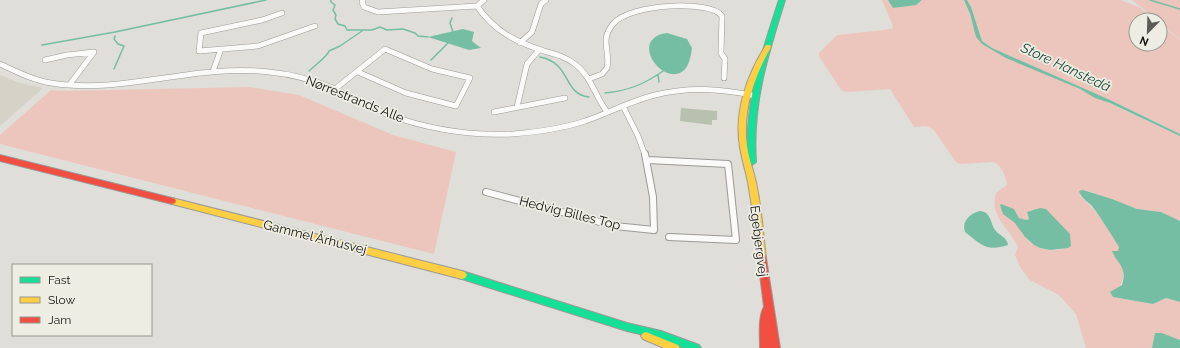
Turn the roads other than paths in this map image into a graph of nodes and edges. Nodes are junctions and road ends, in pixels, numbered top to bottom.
1 (363, 0) edge
2 (484, 0) edge
3 (546, 0) edge
4 (782, 0) edge
5 (662, 1) edge
6 (699, 2) edge
7 (645, 3) dead end
8 (477, 6) junction
9 (282, 14) dead end
10 (315, 26) dead end
11 (520, 43) junction
12 (768, 47) junction
13 (221, 49) junction
14 (539, 50) junction
15 (45, 60) dead end
16 (0, 64) edge
17 (213, 72) junction
18 (358, 72) junction
19 (724, 78) dead end
20 (589, 79) junction
21 (70, 84) junction
22 (335, 89) junction
23 (746, 94) junction
24 (756, 96) junction
25 (565, 98) dead end
26 (623, 106) junction
27 (517, 107) junction
28 (494, 112) dead end
29 (607, 112) junction
30 (750, 134) junction
31 (0, 158) edge
32 (648, 160) junction
33 (751, 174) junction
34 (486, 192) dead end
35 (669, 237) dead end
36 (768, 307) junction
37 (626, 327) junction
38 (675, 348) edge
39 (696, 348) edge
40 (765, 348) edge
41 (775, 348) edge

1 - 8 street
2 - 8 street
3 - 11 street
4 - 12 street, Egebjergvej
5 - 6 street
6 - 19 street
7 - 20 street
8 - 11 street
9 - 13 street
10 - 13 street
11 - 14 street
12 - 23 street, Egebjergvej
12 - 24 street, Egebjergvej
13 - 17 street
14 - 20 street
14 - 27 street
15 - 21 street
16 - 21 street, Nørrestrands Alle
17 - 21 street, Nørrestrands Alle
17 - 22 street, Nørrestrands Alle
18 - 18 street
18 - 22 street
20 - 29 street
22 - 29 street, Nørrestrands Alle
23 - 24 street, Nørrestrands Alle
23 - 26 street, Nørrestrands Alle
23 - 30 street
23 - 33 street, Egebjergvej
24 - 30 street, Egebjergvej
25 - 27 street
26 - 29 street, Nørrestrands Alle
26 - 32 street
27 - 28 street
30 - 33 street, Egebjergvej
31 - 37 street, Gammel Århusvej
32 - 34 street, Hedvig Billes Top
32 - 35 street
33 - 36 street, Egebjergvej
36 - 40 street, Egebjergvej
36 - 41 street, Egebjergvej
37 - 38 street, Gammel Århusvej
37 - 39 street, Gammel Århusvej

